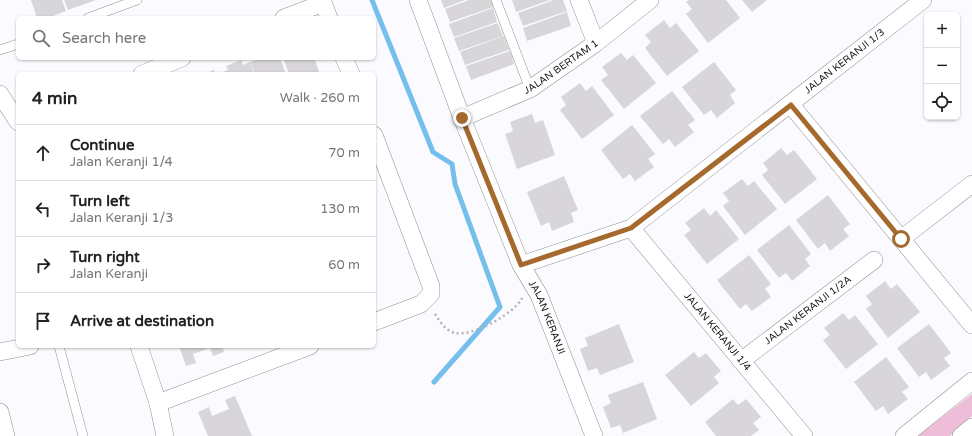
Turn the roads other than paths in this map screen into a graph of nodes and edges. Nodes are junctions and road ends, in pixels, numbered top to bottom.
1 (137, 0) edge
2 (418, 0) edge
3 (496, 0) edge
4 (579, 0) edge
5 (650, 0) edge
6 (923, 0) edge
7 (325, 7) edge
8 (93, 16) edge
9 (291, 16) edge
10 (596, 43) junction
11 (16, 45) edge
12 (0, 50) edge
13 (177, 60) edge
14 (345, 60) edge
15 (147, 72) edge
16 (349, 72) edge
17 (530, 89) junction
18 (0, 94) edge
19 (791, 105) junction
20 (462, 118) junction
21 (16, 119) edge
22 (377, 154) edge
23 (972, 184) edge
24 (631, 228) junction
25 (901, 239) junction
26 (874, 260) dead end
27 (524, 271) junction
28 (376, 321) edge
29 (972, 325) edge
30 (20, 348) edge
31 (60, 348) edge
32 (140, 348) edge
33 (305, 348) edge
34 (0, 352) edge
35 (741, 361) junction
36 (972, 381) edge
37 (158, 403) junction
38 (0, 412) edge
39 (972, 427) edge
40 (6, 436) edge
41 (83, 436) edge
42 (166, 436) edge
43 (594, 436) edge
44 (804, 436) edge
45 (904, 436) edge
46 (961, 436) edge

1 - 8 lane
2 - 20 street, JALAN KERANJI
3 - 17 lane
4 - 10 street
5 - 10 street, JALAN BERTAM 1
6 - 19 street, JALAN KERANJI 1/3
7 - 9 street
10 - 17 street, JALAN BERTAM 1
11 - 12 lane
13 - 15 street
14 - 16 street
17 - 20 street, JALAN BERTAM 1
18 - 21 street
19 - 24 street, JALAN KERANJI 1/3
19 - 25 street
20 - 27 street, JALAN KERANJI
22 - 28 street
23 - 25 street
24 - 27 street, JALAN KERANJI 1/3
24 - 35 street, JALAN KERANJI 1/4
25 - 29 street
26 - 35 street, JALAN KERANJI 1/2A
27 - 43 street, JALAN KERANJI
30 - 34 street
31 - 41 lane
32 - 37 street
33 - 37 street
35 - 44 street, JALAN KERANJI 1/4
36 - 45 street
37 - 42 street
38 - 40 street
39 - 46 street

